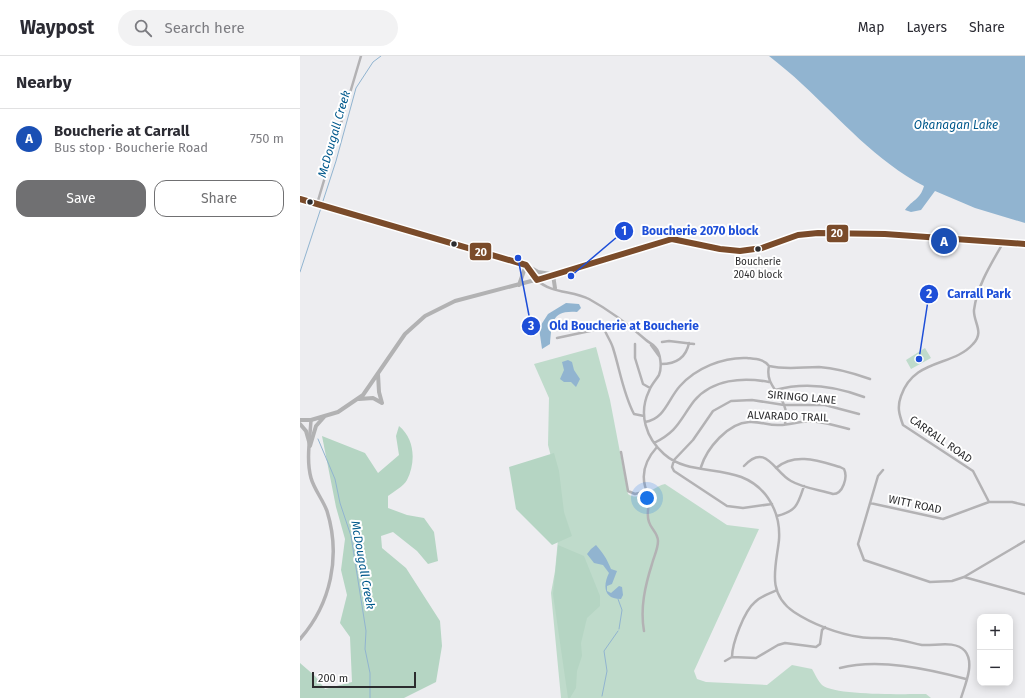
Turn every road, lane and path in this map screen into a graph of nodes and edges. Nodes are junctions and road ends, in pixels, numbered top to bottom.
1 (361, 56) edge
2 (300, 199) edge
3 (317, 204) junction
4 (1003, 243) junction
5 (1025, 244) edge
6 (526, 265) junction
7 (553, 275) junction
8 (536, 280) junction
9 (519, 285) junction
10 (555, 288) junction
11 (608, 324) dead end
12 (604, 328) junction
13 (557, 338) dead end
14 (662, 342) dead end
15 (689, 343) junction
16 (635, 344) dead end
17 (694, 344) dead end
18 (661, 364) junction
19 (769, 366) junction
20 (378, 374) junction
21 (870, 379) dead end
22 (769, 382) junction
23 (650, 388) junction
24 (775, 390) junction
25 (864, 397) dead end
26 (357, 399) junction
27 (784, 405) junction
28 (859, 414) dead end
29 (326, 415) junction
30 (644, 416) junction
31 (300, 420) edge
32 (311, 420) junction
33 (645, 422) junction
34 (300, 424) edge
35 (785, 424) junction
36 (849, 429) dead end
37 (654, 443) junction
38 (310, 446) junction
39 (657, 447) junction
40 (621, 452) dead end
41 (674, 460) junction
42 (744, 466) dead end
43 (701, 468) junction
44 (776, 468) junction
45 (884, 470) dead end
46 (804, 486) junction
47 (647, 491) junction
48 (989, 502) junction
49 (870, 503) junction
50 (772, 504) junction
51 (1025, 505) edge
52 (777, 516) junction
53 (1025, 541) edge
54 (964, 577) junction
55 (777, 590) junction
56 (1025, 594) edge
57 (825, 627) junction
58 (644, 630) dead end
59 (300, 639) edge
60 (732, 657) junction
61 (725, 661) dead end
62 (840, 668) dead end
63 (966, 680) junction
64 (961, 698) edge

1 - 3 street
2 - 3 street
3 - 6 street
4 - 5 main road
4 - 7 main road
4 - 48 street, CARRALL ROAD
6 - 7 main road
6 - 8 street
6 - 9 main road
7 - 8 main road
7 - 10 main road
8 - 9 main road
8 - 10 street
9 - 20 main road
10 - 18 street
11 - 12 street
12 - 13 street
12 - 30 street
14 - 15 street
15 - 17 street
15 - 18 street
16 - 23 street
18 - 23 street
19 - 21 street
19 - 22 street
19 - 33 street
20 - 26 main road
20 - 26 main road
22 - 24 street
22 - 37 street
23 - 30 street
24 - 25 street
24 - 27 street
26 - 29 main road
27 - 28 street, SIRINGO LANE
27 - 35 street
27 - 41 street, SIRINGO LANE
29 - 32 main road
29 - 38 main road
30 - 33 street
31 - 32 main road
32 - 38 street
33 - 37 street
34 - 38 main road
35 - 36 street, ALVARADO TRAIL
35 - 43 street, ALVARADO TRAIL
37 - 39 street
38 - 59 street
39 - 41 street
39 - 47 street
40 - 47 street
41 - 43 street
41 - 50 street
42 - 44 street
43 - 50 street
44 - 46 street
44 - 46 street
45 - 49 street
46 - 52 street
47 - 58 street
48 - 49 street, WITT ROAD
48 - 51 street, WITT ROAD
49 - 54 street
50 - 52 street
52 - 55 street
53 - 54 street
54 - 56 street
55 - 57 street
55 - 60 street
57 - 60 street
57 - 63 street
60 - 61 street
62 - 63 street
63 - 64 street

